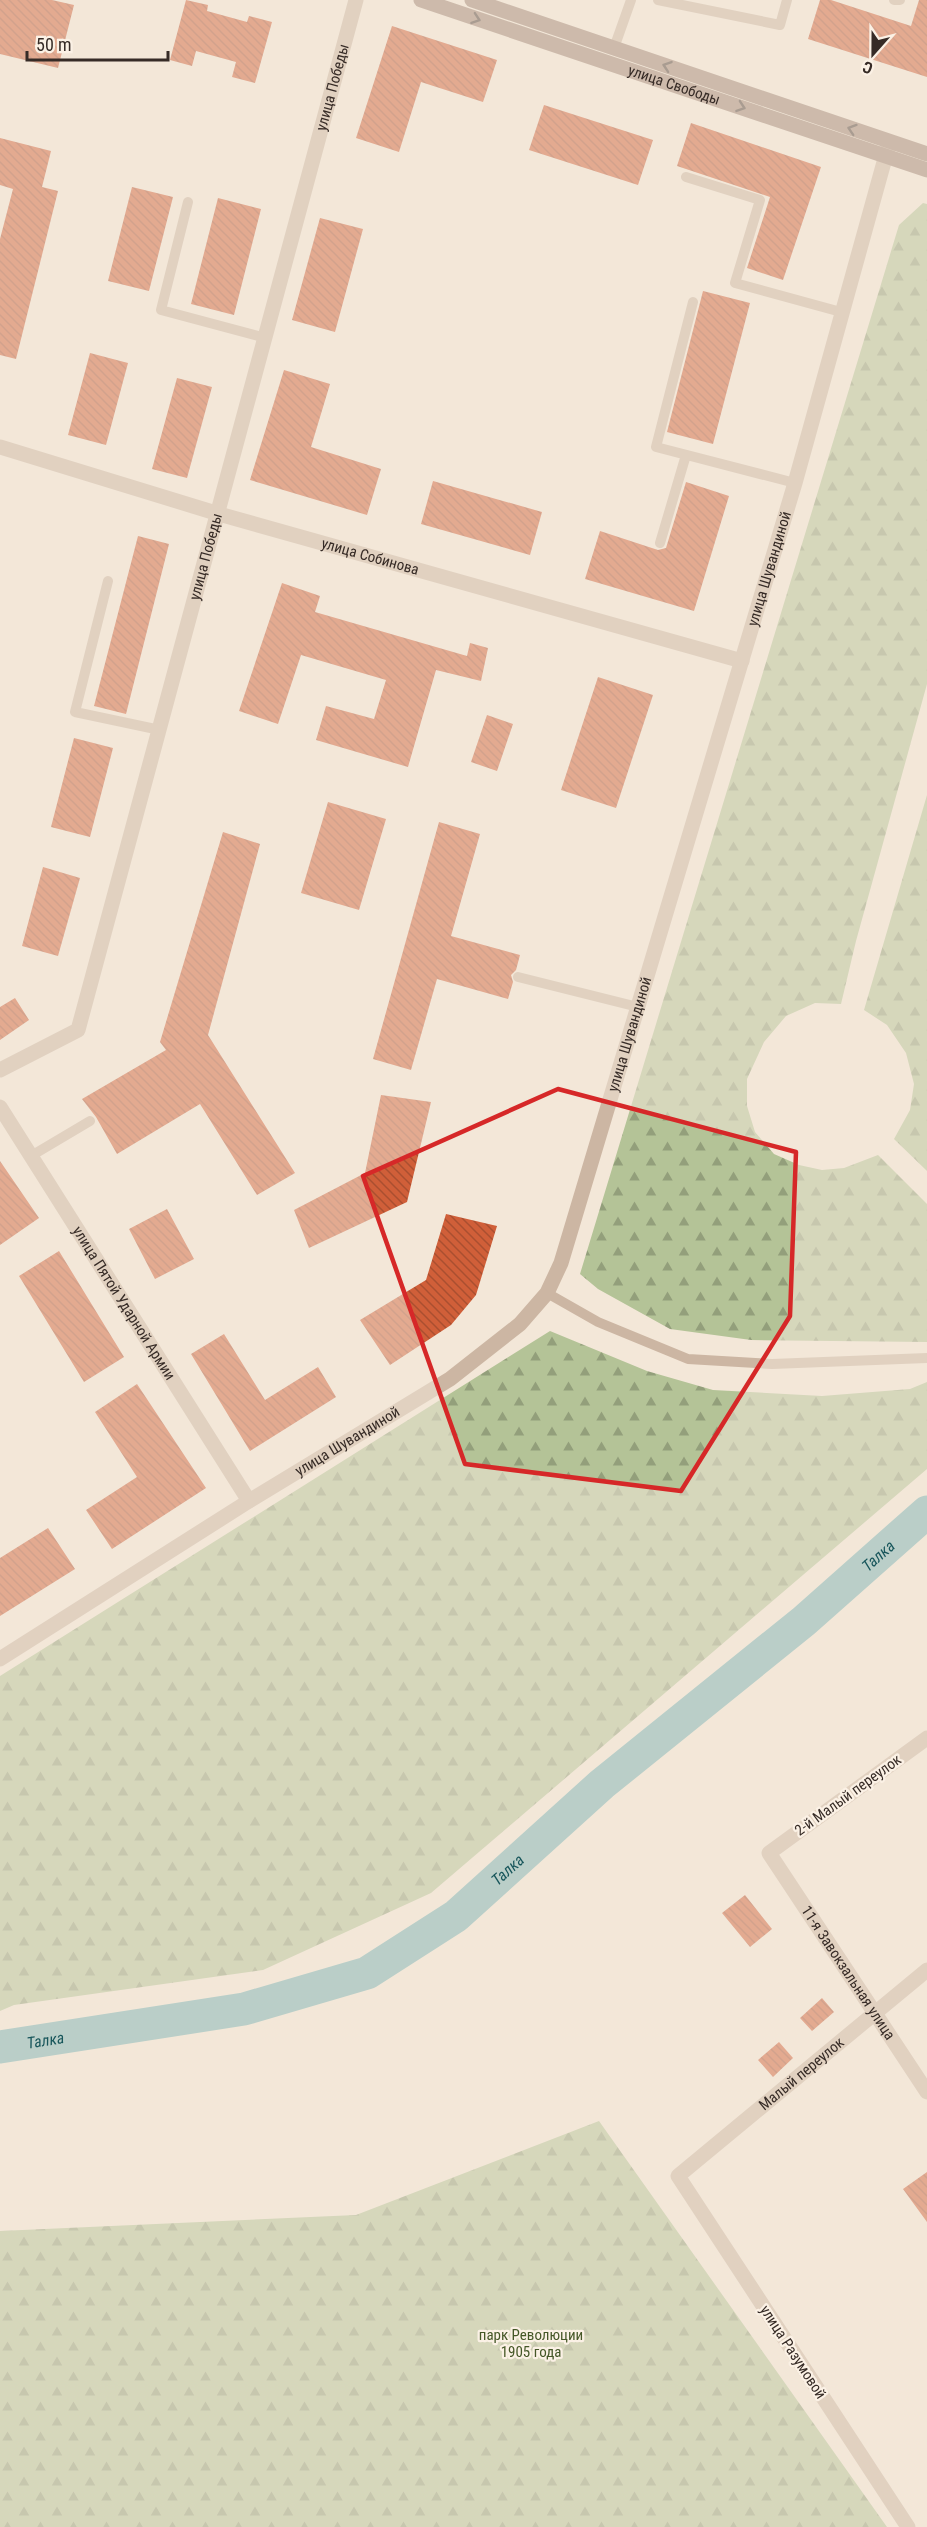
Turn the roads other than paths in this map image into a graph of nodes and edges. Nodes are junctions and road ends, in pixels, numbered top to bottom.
1 (356, 0) edge
2 (421, 0) edge
3 (472, 0) edge
4 (631, 0) edge
5 (658, 0) edge
6 (787, 0) edge
7 (894, 0) edge
8 (900, 0) edge
9 (614, 48) junction
10 (887, 148) junction
11 (927, 154) edge
12 (927, 170) edge
13 (686, 177) dead end
14 (188, 202) dead end
15 (693, 302) dead end
16 (841, 312) junction
17 (266, 338) junction
18 (0, 447) edge
19 (686, 455) junction
20 (795, 483) junction
21 (219, 514) junction
22 (660, 543) dead end
23 (108, 581) dead end
24 (742, 661) junction
25 (160, 730) junction
26 (518, 977) dead end
27 (638, 1007) junction
28 (0, 1070) edge
29 (0, 1107) edge
30 (90, 1121) dead end
31 (31, 1156) junction
32 (547, 1293) junction
33 (927, 1359) edge
34 (249, 1501) junction
35 (0, 1659) edge
36 (927, 1738) edge
37 (769, 1853) joint
38 (927, 1971) edge
39 (874, 2013) junction
40 (927, 2092) edge
41 (678, 2176) joint
42 (908, 2527) edge

1 - 17 street, улица Победы
2 -> 10 main road, улица Свободы
3 - 9 main road, улица Свободы
4 - 9 lane
5 - 6 lane
7 - 8 lane
10 -> 9 main road, улица Свободы
10 - 11 main road, улица Свободы
10 - 12 main road, улица Свободы
10 - 16 street, улица Шувандиной
13 - 16 lane
14 - 17 lane
15 - 19 lane
16 - 20 street, улица Шувандиной
17 - 21 street, улица Победы
18 - 21 street, улица Собинова
19 - 20 lane
19 - 22 lane
20 - 24 street, улица Шувандиной
21 - 24 street, улица Собинова
21 - 25 street, улица Победы
23 - 25 lane
24 - 27 street, улица Шувандиной
25 - 28 street, улица Победы
26 - 27 lane
27 - 32 street, улица Шувандиной
29 - 31 street, улица Пятой Ударной Армии
30 - 31 lane
31 - 34 street, улица Пятой Ударной Армии
32 - 33 lane
32 - 34 street, улица Шувандиной
34 - 35 street, улица Шувандиной
36 - 37 street, 2-й Малый переулок
37 - 39 street, 11-я Завокзальная улица
38 - 39 street, Малый переулок
39 - 40 street, 11-я Завокзальная улица
39 - 41 street, Малый переулок
41 - 42 street, улица Разумовой

